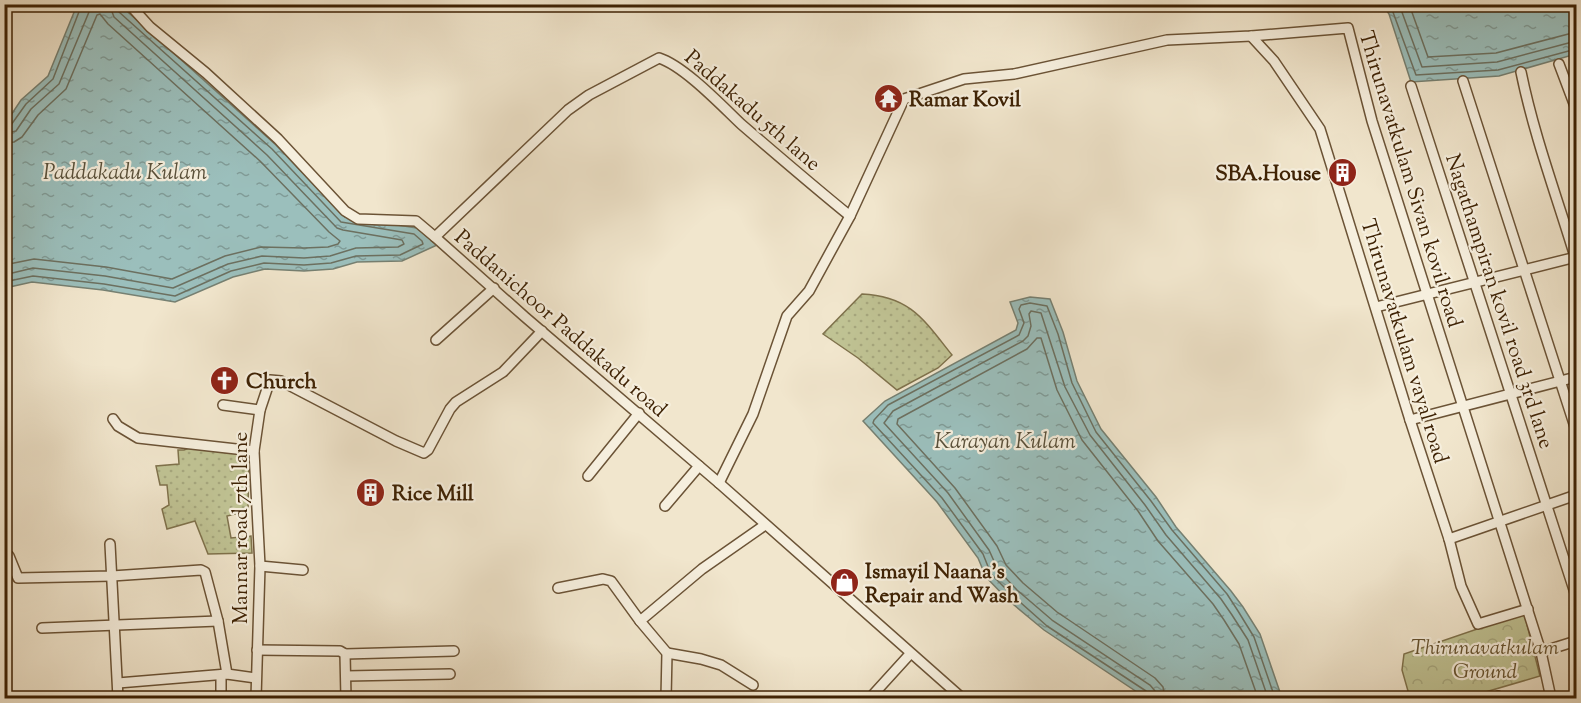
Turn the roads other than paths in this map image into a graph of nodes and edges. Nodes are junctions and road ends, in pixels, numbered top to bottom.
1 (129, 4) edge
2 (1251, 36) junction
3 (1559, 64) dead end
4 (1521, 72) dead end
5 (1463, 81) dead end
6 (1412, 86) dead end
7 (1576, 109) edge
8 (850, 216) junction
9 (435, 237) junction
10 (1576, 258) edge
11 (1524, 270) junction
12 (1475, 282) junction
13 (494, 288) junction
14 (1427, 293) junction
15 (1376, 307) junction
16 (542, 331) junction
17 (435, 340) dead end
18 (1576, 377) edge
19 (1560, 381) junction
20 (1511, 393) junction
21 (223, 405) dead end
22 (1462, 406) junction
23 (260, 410) junction
24 (639, 413) junction
25 (113, 419) dead end
26 (1410, 420) junction
27 (1576, 430) edge
28 (254, 451) junction
29 (699, 466) junction
30 (588, 476) dead end
31 (718, 483) junction
32 (1576, 495) edge
33 (665, 506) dead end
34 (1549, 506) junction
35 (1500, 521) junction
36 (765, 525) junction
37 (1449, 539) junction
38 (110, 544) dead end
39 (4, 555) edge
40 (260, 566) junction
41 (303, 570) dead end
42 (112, 576) junction
43 (558, 588) dead end
44 (1576, 596) edge
45 (1528, 609) junction
46 (218, 621) junction
47 (640, 621) junction
48 (114, 626) junction
49 (42, 628) dead end
50 (1576, 640) edge
51 (256, 650) junction
52 (454, 651) dead end
53 (1541, 652) junction
54 (667, 653) junction
55 (345, 654) junction
56 (910, 654) junction
57 (450, 674) dead end
58 (224, 675) junction
59 (346, 676) junction
60 (256, 678) junction
61 (118, 683) junction
62 (753, 685) dead end
63 (118, 699) edge
64 (221, 699) edge
65 (256, 699) edge
66 (346, 699) edge
67 (666, 699) edge
68 (870, 699) edge
69 (962, 699) edge
70 (1551, 699) edge

1 - 9 street, Paddanichoor Paddakadu road
2 - 8 street, Thirunavatkulam Sivan kovil road
2 - 14 street, Thirunavatkulam Sivan kovil road
2 - 15 street, Thirunavatkulam vayal road
3 - 7 street
4 - 10 street
5 - 11 street
6 - 12 street, Nagathampiran kovil road 3rd lane
8 - 9 street, Paddakadu 5th lane
8 - 31 street, Thirunavatkulam Sivan kovil road
9 - 13 street, Paddanichoor Paddakadu road
10 - 11 street
11 - 12 street
11 - 19 street
12 - 14 street
12 - 20 street, Nagathampiran kovil road 3rd lane
13 - 16 street, Paddanichoor Paddakadu road
13 - 17 street
14 - 15 street
14 - 22 street, Thirunavatkulam Sivan kovil road
15 - 26 street, Thirunavatkulam vayal road
16 - 23 street, Mannar road 7th lane
16 - 24 street, Paddanichoor Paddakadu road
18 - 19 street
19 - 20 street
19 - 27 street
20 - 22 street
20 - 34 street, Nagathampiran kovil road 3rd lane
21 - 23 street
22 - 26 street
22 - 35 street, Thirunavatkulam Sivan kovil road
23 - 28 street, Mannar road 7th lane
24 - 29 street, Paddanichoor Paddakadu road
24 - 30 street
25 - 28 street
26 - 37 street, Thirunavatkulam vayal road
28 - 40 street, Mannar road 7th lane
29 - 31 street, Paddanichoor Paddakadu road
29 - 33 street
31 - 36 street, Paddanichoor Paddakadu road
32 - 34 street
34 - 35 street
34 - 44 street, Nagathampiran kovil road 3rd lane
35 - 37 street
35 - 45 street, Thirunavatkulam Sivan kovil road
36 - 47 street
36 - 56 street, Paddanichoor Paddakadu road
37 - 45 street, Thirunavatkulam vayal road
38 - 42 street
39 - 42 street
40 - 41 street
40 - 51 street, Mannar road 7th lane
42 - 46 street
42 - 48 street
43 - 47 street
45 - 53 street, Thirunavatkulam Sivan kovil road
46 - 48 street
46 - 58 street
47 - 54 street
48 - 49 street
48 - 61 street
50 - 53 street
51 - 55 street
51 - 60 street, Mannar road 7th lane
52 - 55 street
53 - 70 street, Thirunavatkulam Sivan kovil road
54 - 62 street
54 - 67 street
55 - 59 street
56 - 68 street
56 - 69 street, Paddanichoor Paddakadu road
57 - 59 street
58 - 60 street
58 - 61 street
58 - 64 street
59 - 66 street
60 - 65 street, Mannar road 7th lane
61 - 63 street

